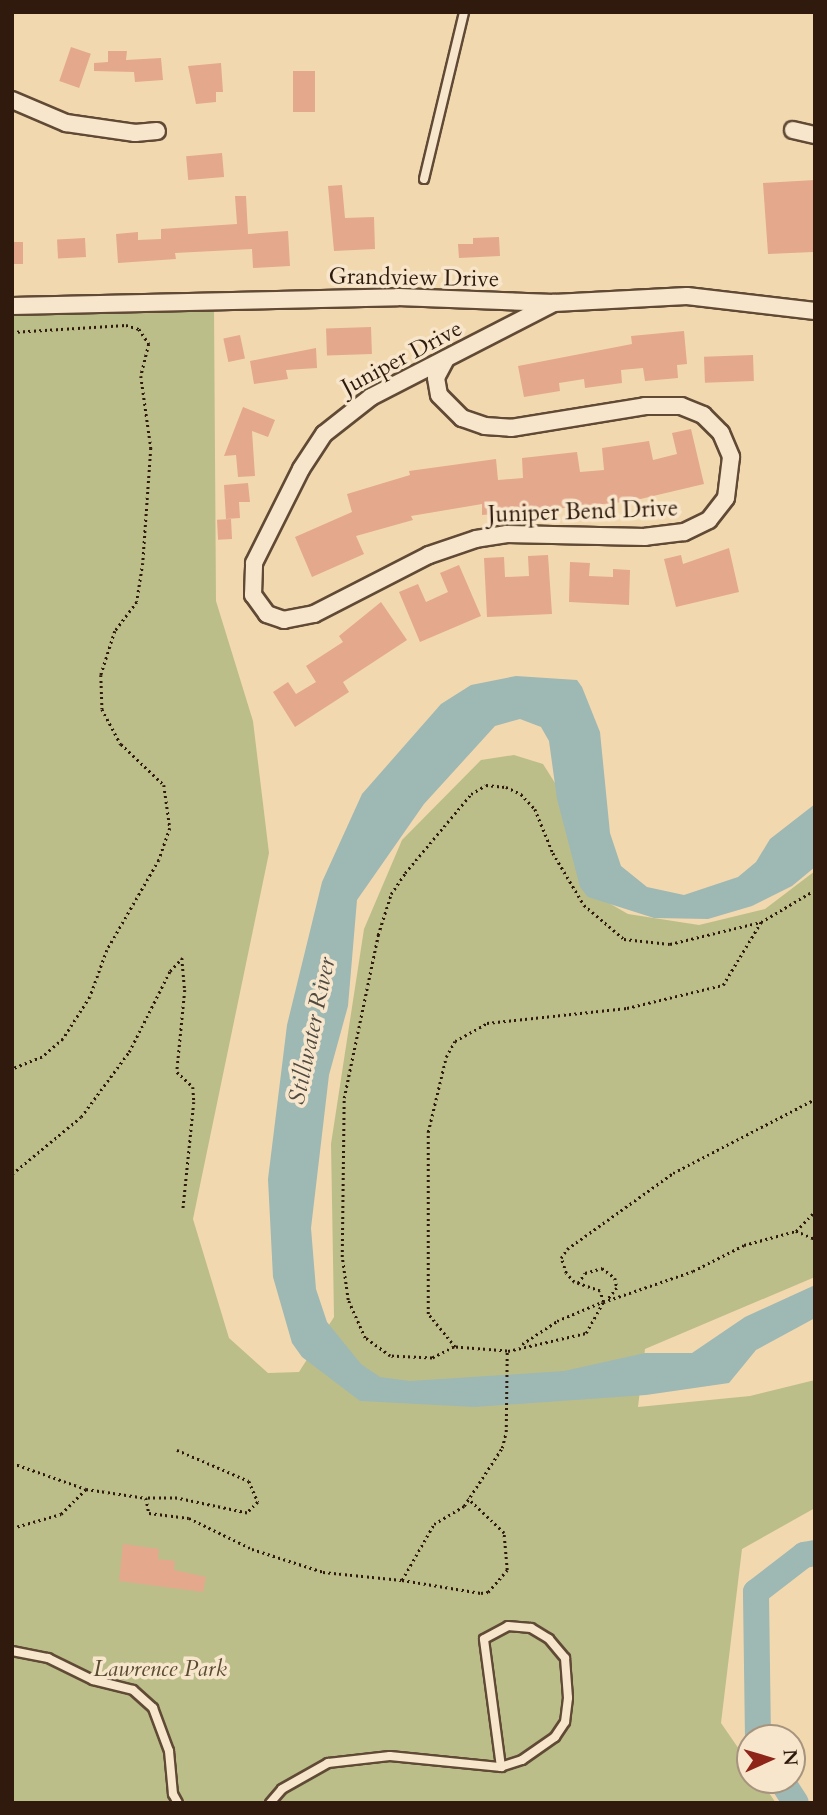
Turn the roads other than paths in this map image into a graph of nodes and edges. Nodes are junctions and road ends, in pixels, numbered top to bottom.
1 (464, 12) edge
2 (12, 100) edge
3 (157, 131) dead end
4 (793, 131) dead end
5 (815, 135) edge
6 (424, 179) dead end
7 (554, 303) junction
8 (12, 306) edge
9 (815, 311) edge
10 (446, 359) junction
11 (253, 595) joint
12 (12, 1651) edge
13 (501, 1767) junction
14 (178, 1803) edge
15 (271, 1803) edge

1 - 6 lane
2 - 3 street
4 - 5 street
7 - 8 street, Grandview Drive
7 - 9 street, Grandview Drive
7 - 10 street, Juniper Drive
10 - 11 street, Juniper Drive
10 - 11 street, Juniper Bend Drive
12 - 14 lane
13 - 13 lane
13 - 15 lane

